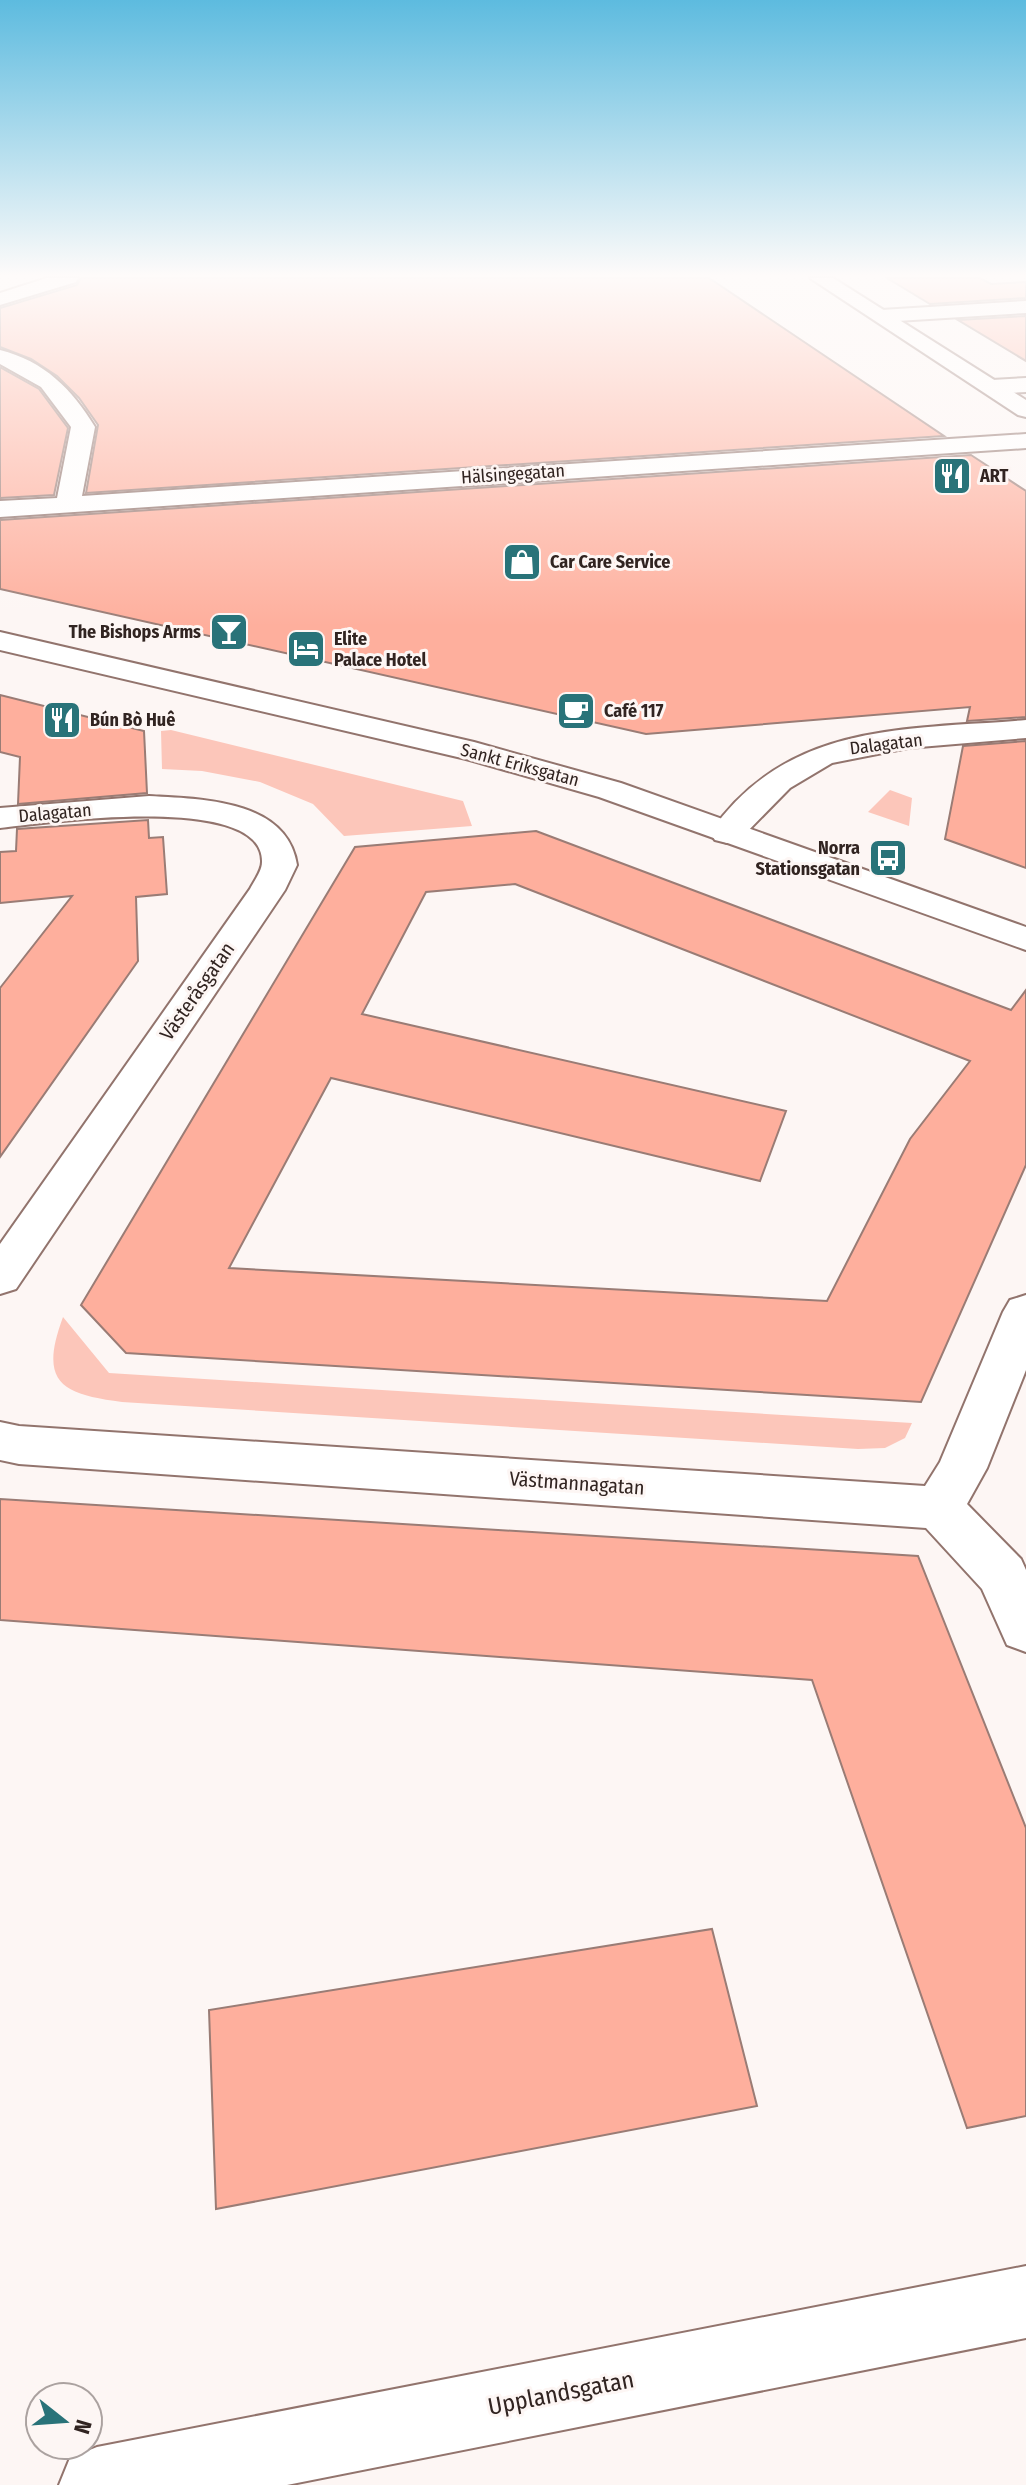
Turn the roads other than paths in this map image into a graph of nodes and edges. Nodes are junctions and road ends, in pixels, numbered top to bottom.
1 (61, 394) edge
2 (1002, 394) edge
3 (1026, 410) edge
4 (1026, 441) edge
5 (68, 504) junction
6 (0, 509) edge
7 (0, 641) edge
8 (1026, 729) edge
9 (110, 808) joint
10 (0, 818) edge
11 (727, 833) junction
12 (1026, 939) edge
13 (0, 1278) edge
14 (1026, 1312) edge
15 (0, 1441) edge
16 (939, 1508) junction
17 (1026, 1629) edge
18 (1026, 2302) edge
19 (97, 2485) edge

1 - 5 street
2 - 3 street
4 - 5 street, Hälsingegatan
5 - 6 street, Hälsingegatan
7 - 11 street, Sankt Eriksgatan
8 - 11 street, Dalagatan
9 - 10 street, Dalagatan
9 - 13 street, Västeråsgatan
11 - 12 street, Sankt Eriksgatan
14 - 16 street
15 - 16 street, Västmannagatan
16 - 17 street
18 - 19 street, Upplandsgatan

